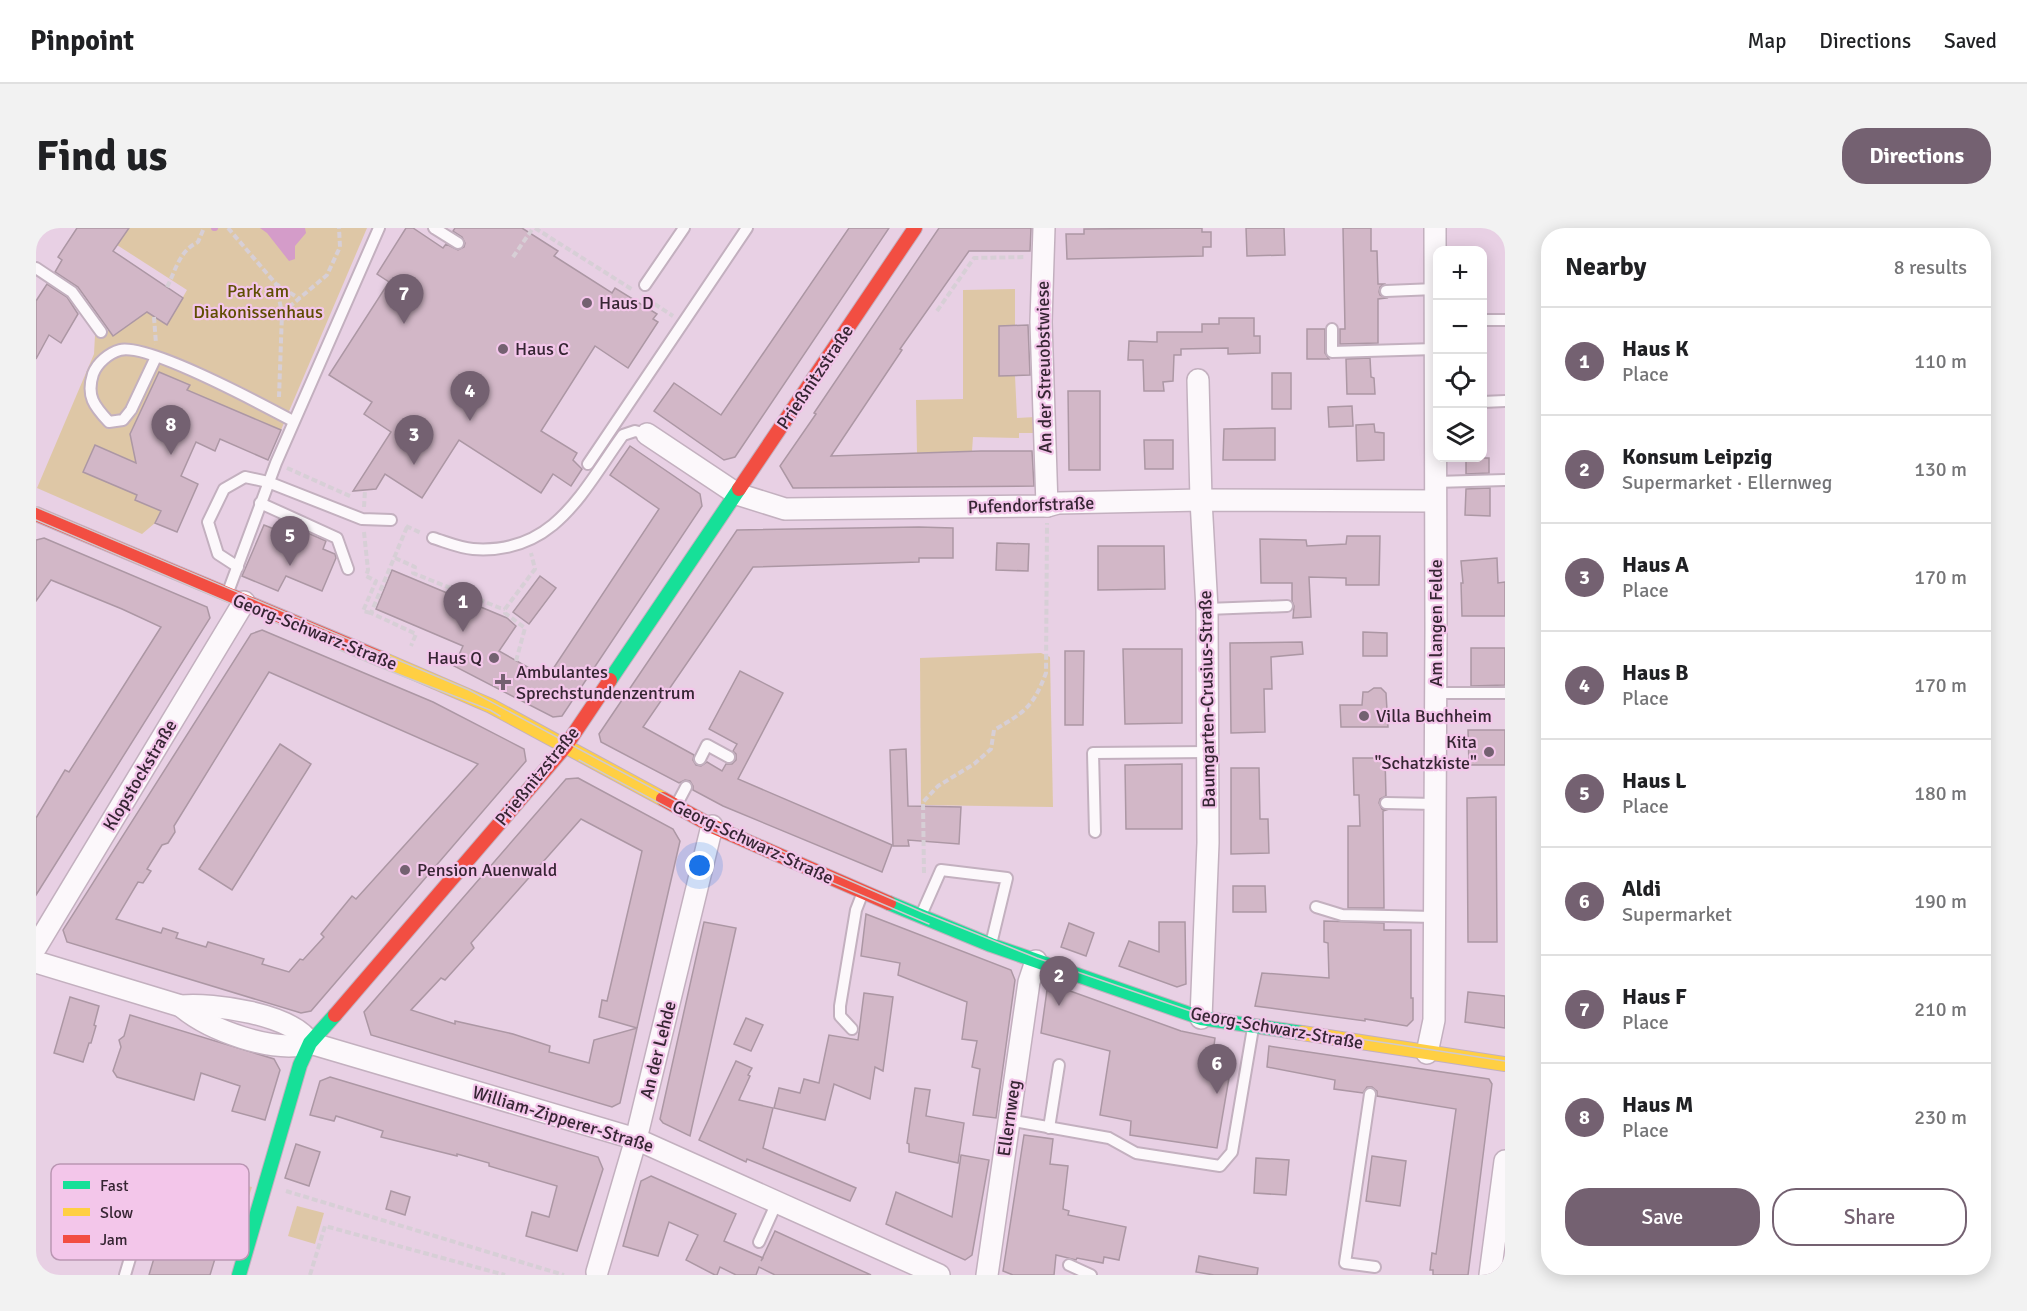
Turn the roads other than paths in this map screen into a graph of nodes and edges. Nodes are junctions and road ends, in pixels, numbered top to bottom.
1 (378, 228) edge
2 (434, 228) edge
3 (684, 228) edge
4 (747, 228) edge
5 (915, 228) edge
6 (1044, 228) edge
7 (1435, 228) edge
8 (458, 243) dead end
9 (1435, 246) edge
10 (36, 268) edge
11 (645, 285) dead end
12 (1433, 290) edge
13 (1386, 291) dead end
14 (1487, 320) edge
15 (1505, 320) edge
16 (1332, 329) dead end
17 (101, 332) dead end
18 (1433, 349) edge
19 (156, 357) junction
20 (1198, 380) dead end
21 (1505, 401) edge
22 (1487, 402) edge
23 (1436, 408) edge
24 (293, 421) junction
25 (647, 434) joint
26 (588, 464) dead end
27 (1505, 480) edge
28 (268, 482) junction
29 (1435, 492) junction
30 (737, 494) junction
31 (1202, 500) junction
32 (260, 504) junction
33 (1047, 506) junction
34 (36, 514) edge
35 (391, 520) road end
36 (433, 538) road end
37 (238, 567) junction
38 (348, 569) dead end
39 (235, 598) junction
40 (1287, 606) dead end
41 (1207, 609) junction
42 (1436, 693) junction
43 (1505, 693) edge
44 (565, 747) junction
45 (1208, 752) junction
46 (729, 756) dead end
47 (700, 759) dead end
48 (686, 787) dead end
49 (1386, 803) dead end
50 (1435, 804) junction
51 (675, 807) junction
52 (712, 826) junction
53 (1095, 832) dead end
54 (863, 892) junction
55 (1316, 907) dead end
56 (921, 916) junction
57 (1434, 917) junction
58 (991, 945) junction
59 (36, 947) edge
60 (1036, 961) junction
61 (36, 962) edge
62 (1201, 1018) junction
63 (1253, 1027) junction
64 (852, 1029) dead end
65 (310, 1043) junction
66 (1427, 1053) junction
67 (1505, 1064) edge
68 (1059, 1065) dead end
69 (1370, 1094) dead end
70 (1008, 1120) junction
71 (1049, 1128) junction
72 (636, 1139) junction
73 (1505, 1161) edge
74 (777, 1202) junction
75 (249, 1238) edge
76 (759, 1242) dead end
77 (129, 1260) edge
78 (242, 1260) edge
79 (1069, 1265) dead end
80 (1375, 1267) dead end
81 (597, 1272) dead end
82 (125, 1275) edge
83 (238, 1275) edge
84 (939, 1275) edge
85 (987, 1275) edge
86 (1091, 1275) edge
87 (1490, 1275) edge

1 - 24 lane
2 - 8 lane
3 - 11 lane
4 - 26 lane
5 - 30 street, Prießnitzstraße
6 - 33 street, An der Streuobstwiese
7 - 9 street, Am langen Felde
10 - 17 lane
12 - 13 lane
14 - 15 lane
16 - 18 lane
19 - 19 lane
19 - 24 lane
20 - 31 street, Baumgarten-Crusius-Straße
21 - 22 lane
23 - 29 street, Am langen Felde
24 - 28 lane
25 - 30 street, Pufendorfstraße
25 - 36 lane
27 - 29 lane
28 - 32 lane
28 - 35 lane
28 - 37 lane
29 - 31 street, Pufendorfstraße
29 - 42 street, Am langen Felde
30 - 33 street, Pufendorfstraße
30 - 44 street, Prießnitzstraße
31 - 33 street, Pufendorfstraße
31 - 41 street, Baumgarten-Crusius-Straße
32 - 37 lane
32 - 38 lane
34 - 39 street, Georg-Schwarz-Straße
37 - 39 lane
39 - 44 street, Georg-Schwarz-Straße
39 - 59 street, Klopstockstraße
40 - 41 lane
41 - 45 street, Baumgarten-Crusius-Straße
42 - 43 lane
42 - 50 street, Am langen Felde
44 - 51 street, Georg-Schwarz-Straße
44 - 65 street, Prießnitzstraße
45 - 53 lane
45 - 62 street, Baumgarten-Crusius-Straße
46 - 47 lane
48 - 51 lane
49 - 50 lane
50 - 57 street, Am langen Felde
51 - 52 street, Georg-Schwarz-Straße
52 - 54 street, Georg-Schwarz-Straße
52 - 72 street, An der Lehde
54 - 56 street, Georg-Schwarz-Straße
54 - 64 lane
55 - 57 lane
56 - 58 street, Georg-Schwarz-Straße
56 - 58 lane
57 - 66 street, Am langen Felde
58 - 60 street, Georg-Schwarz-Straße
60 - 62 street, Georg-Schwarz-Straße
60 - 70 street, Ellernweg
61 - 65 street, William-Zipperer-Straße
62 - 63 street, Georg-Schwarz-Straße
63 - 66 street, Georg-Schwarz-Straße
63 - 71 lane
65 - 72 street, William-Zipperer-Straße
65 - 75 street, Prießnitzstraße
66 - 67 street, Georg-Schwarz-Straße
68 - 71 lane
69 - 80 lane
70 - 71 lane
70 - 85 street, Ellernweg
72 - 74 street, William-Zipperer-Straße
72 - 81 street, An der Lehde
73 - 87 street
74 - 76 lane
74 - 84 street, William-Zipperer-Straße
77 - 82 lane
78 - 83 street, Prießnitzstraße
79 - 86 lane

